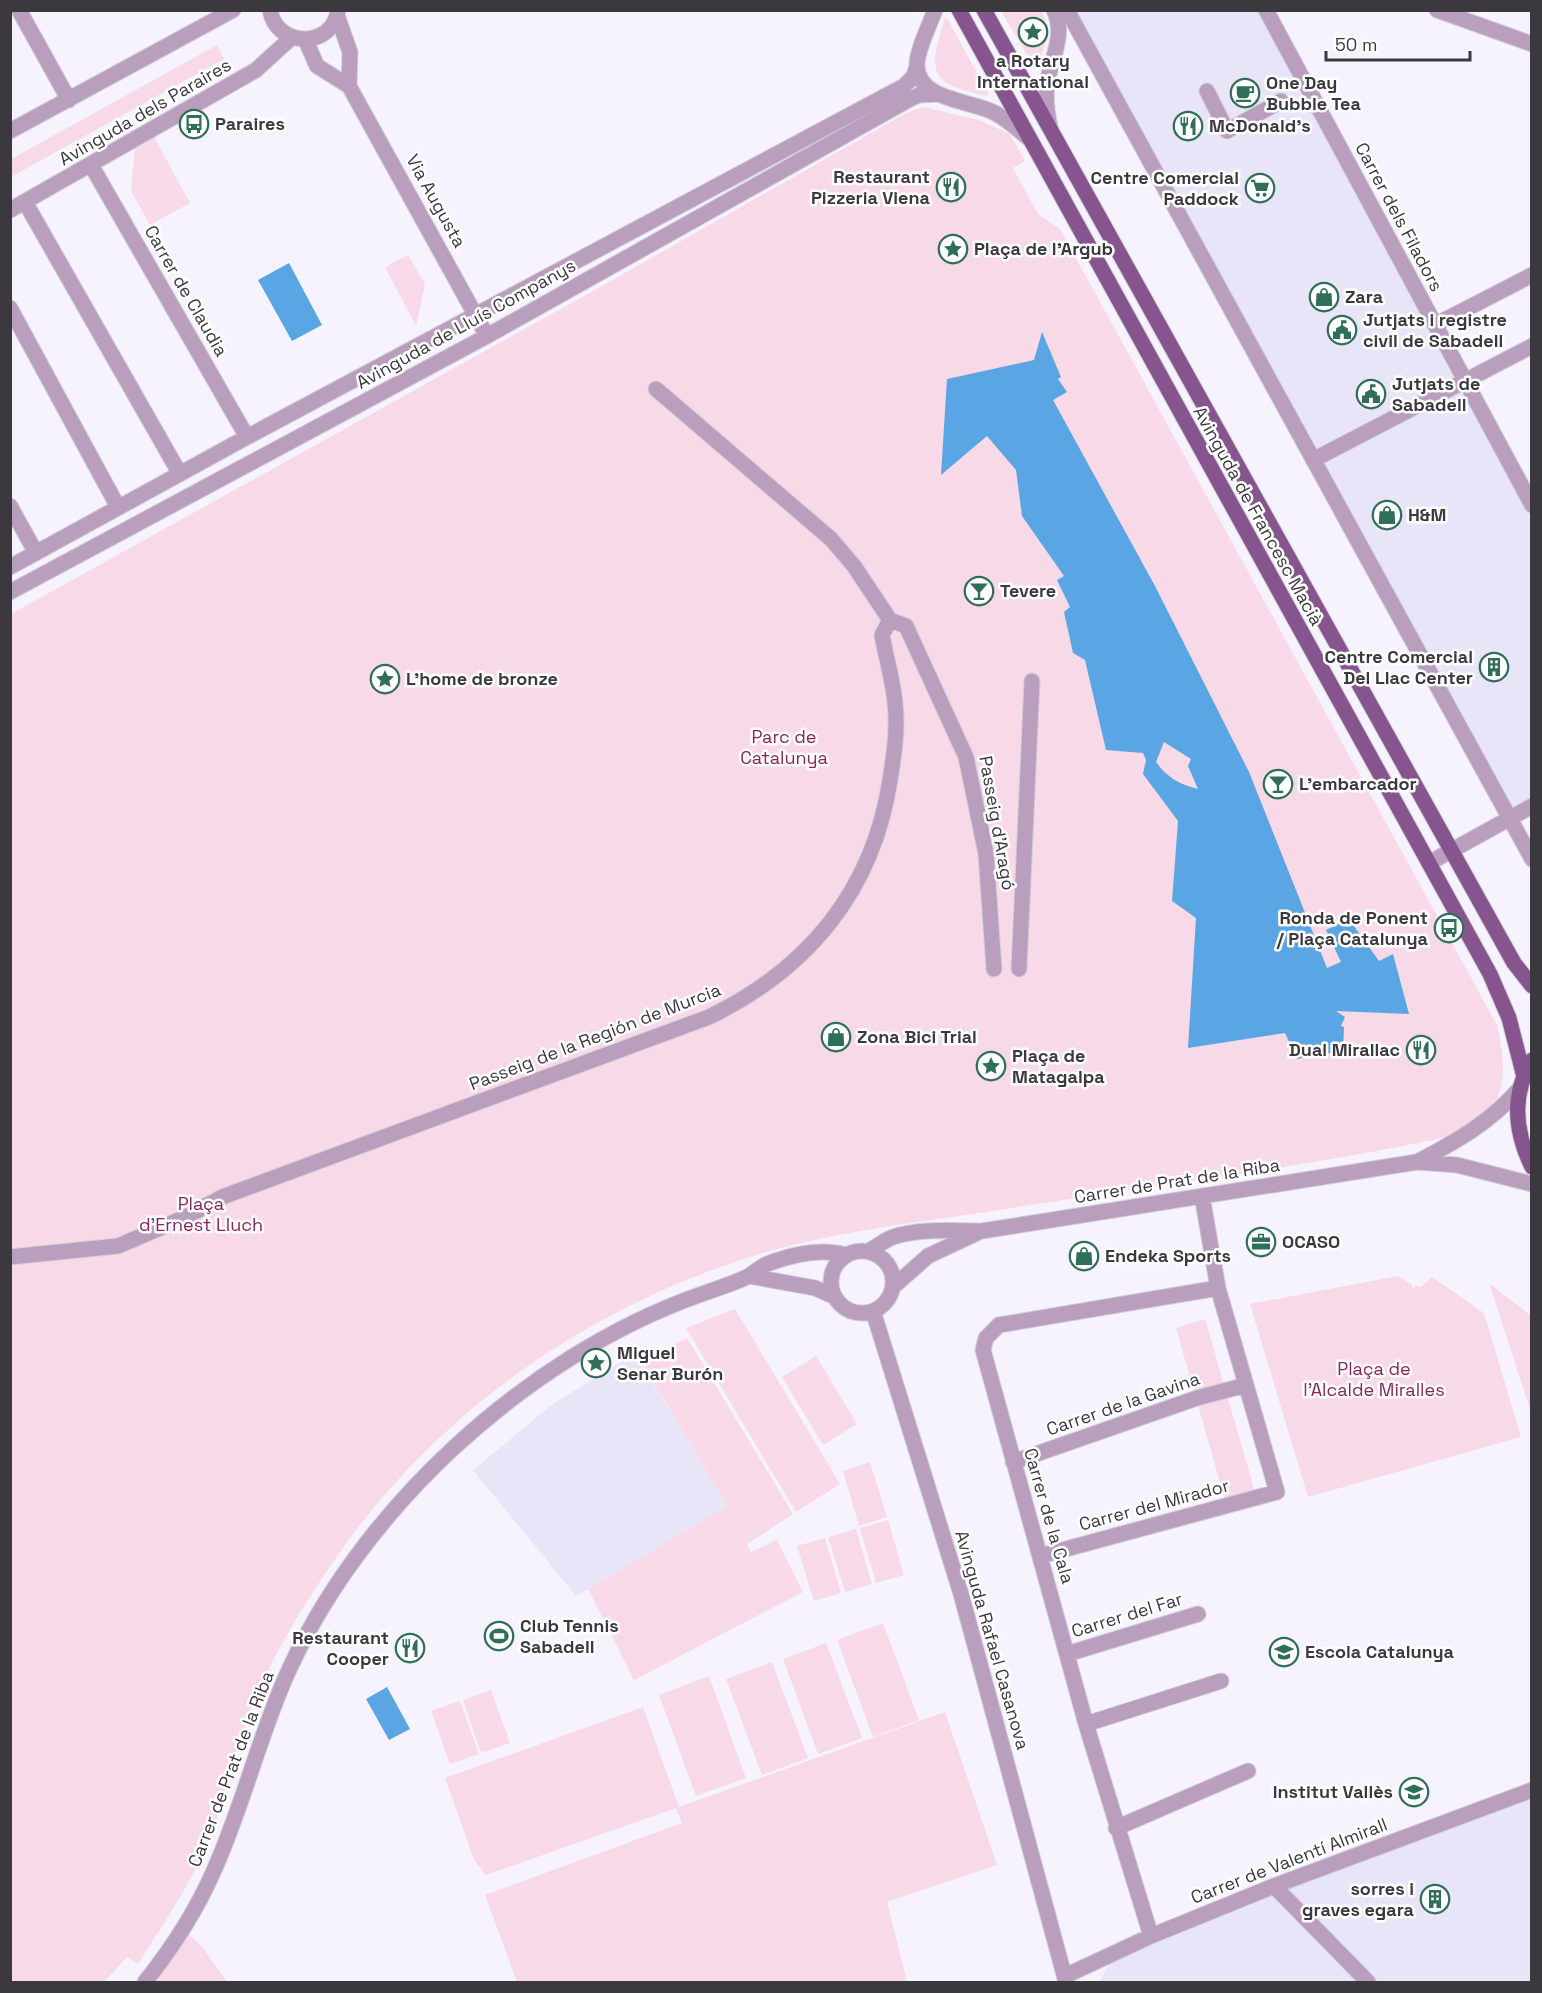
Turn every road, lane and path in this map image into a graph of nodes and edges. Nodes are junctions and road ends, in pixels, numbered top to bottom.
1 (19, 10) edge
2 (233, 10) edge
3 (270, 10) edge
4 (934, 10) edge
5 (959, 10) edge
6 (984, 10) edge
7 (1067, 10) edge
8 (1266, 10) edge
9 (1437, 10) edge
10 (1054, 11) edge
11 (338, 13) edge
12 (298, 39) junction
13 (1532, 44) edge
14 (917, 66) junction
15 (1047, 83) junction
16 (349, 86) junction
17 (1207, 91) dead end
18 (939, 94) junction
19 (1033, 98) junction
20 (69, 100) junction
21 (1281, 101) dead end
22 (1012, 109) junction
23 (993, 112) junction
24 (1051, 130) junction
25 (10, 131) edge
26 (1029, 138) junction
27 (92, 165) junction
28 (25, 202) junction
29 (10, 210) edge
30 (1532, 275) edge
31 (10, 308) edge
32 (476, 315) junction
33 (1435, 325) junction
34 (487, 336) junction
35 (1532, 346) edge
36 (1465, 380) junction
37 (656, 389) dead end
38 (247, 437) junction
39 (1313, 460) junction
40 (180, 474) junction
41 (1532, 505) edge
42 (10, 506) edge
43 (118, 507) junction
44 (36, 553) junction
45 (10, 567) edge
46 (12, 592) edge
47 (890, 620) junction
48 (1032, 681) dead end
49 (1532, 806) edge
50 (1509, 818) junction
51 (1452, 850) junction
52 (1532, 859) edge
53 (1429, 863) junction
54 (994, 969) dead end
55 (1019, 969) dead end
56 (1532, 986) edge
57 (1532, 1060) edge
58 (1522, 1082) junction
59 (1417, 1162) junction
60 (1532, 1167) edge
61 (1532, 1184) edge
62 (1202, 1196) junction
63 (982, 1231) junction
64 (869, 1251) junction
65 (845, 1255) junction
66 (10, 1257) edge
67 (749, 1276) junction
68 (893, 1287) junction
69 (1218, 1288) junction
70 (835, 1297) junction
71 (873, 1311) junction
72 (1246, 1385) junction
73 (1013, 1462) junction
74 (1040, 1556) junction
75 (1198, 1614) dead end
76 (1067, 1654) junction
77 (1221, 1681) dead end
78 (1086, 1724) junction
79 (1248, 1771) dead end
80 (1532, 1790) edge
81 (1116, 1828) junction
82 (1274, 1886) junction
83 (1151, 1936) junction
84 (1066, 1980) edge
85 (145, 1983) edge
86 (1368, 1983) edge

1 - 20 street
2 - 20 street
3 - 12 street, Via Augusta
4 - 14 street
5 - 22 main road, Avinguda de Francesc Macià
6 - 19 main road, Avinguda de Francesc Macià
7 - 39 street
8 - 33 street, Carrer dels Filadors
9 - 13 street
10 - 15 street, Avinguda de Francesc Macià
11 - 12 street, Avinguda dels Paraires
11 - 16 street
12 - 16 street, Via Augusta
12 - 27 street, Avinguda dels Paraires
14 - 18 street
14 - 32 street, Avinguda de Lluís Companys
15 - 19 street, Avinguda de Francesc Macià
15 - 24 street, Avinguda de Francesc Macià
16 - 32 street, Via Augusta
17 - 21 street
18 - 23 street, Avinguda de Francesc Macià
18 - 34 street, Avinguda de Lluís Companys
19 - 22 street, Avinguda de Francesc Macià
19 - 24 main road, Avinguda de Francesc Macià
20 - 25 street
22 - 23 street, Avinguda de Francesc Macià
22 - 26 main road, Avinguda de Francesc Macià
23 - 26 street, Avinguda de Francesc Macià
24 - 51 main road, Avinguda de Francesc Macià
26 - 53 main road, Avinguda de Francesc Macià
27 - 28 street, Avinguda dels Paraires
27 - 38 street, Carrer de Claudia
28 - 29 street, Avinguda dels Paraires
28 - 40 street
30 - 33 street
31 - 43 street
32 - 34 street, Via Augusta
32 - 38 street, Avinguda de Lluís Companys
33 - 36 street, Carrer dels Filadors
34 - 46 street, Avinguda de Lluís Companys
35 - 36 street
36 - 39 street
36 - 41 street, Carrer dels Filadors
37 - 47 street
38 - 40 street, Avinguda de Lluís Companys
39 - 50 street
40 - 43 street, Avinguda de Lluís Companys
42 - 44 street
43 - 44 street, Avinguda de Lluís Companys
44 - 45 street, Avinguda de Lluís Companys
44 - 46 street
47 - 54 street, Passeig d'Aragó
47 - 66 street, Passeig de la Región de Murcia
48 - 55 street
49 - 50 street
50 - 51 street
50 - 52 street
51 - 53 street
51 - 56 main road, Avinguda de Francesc Macià
53 - 58 main road, Avinguda de Francesc Macià
57 - 58 main road
58 - 59 street
58 - 60 main road
59 - 61 street
59 - 62 street, Carrer de Prat de la Riba
62 - 63 street, Carrer de Prat de la Riba
62 - 69 street
63 - 64 street, Carrer de Prat de la Riba
63 - 68 street, Carrer de Prat de la Riba
64 - 65 street
64 - 68 street
65 - 67 street, Carrer de Prat de la Riba
65 - 70 street
67 - 70 street
67 - 85 street, Carrer de Prat de la Riba
68 - 71 street
69 - 72 street
69 - 73 street, Carrer de la Cala
70 - 71 street
71 - 84 street, Avinguda Rafael Casanova
72 - 73 street, Carrer de la Gavina
72 - 74 street, Carrer del Mirador
73 - 74 street, Carrer de la Cala
74 - 76 street, Carrer de la Cala
75 - 76 street, Carrer del Far
76 - 78 street, Carrer de la Cala
77 - 78 street
78 - 81 street, Carrer de la Cala
79 - 81 street
80 - 82 street, Carrer de Valentí Almirall
81 - 83 street, Carrer de la Cala
82 - 83 street, Carrer de Valentí Almirall
82 - 86 street
83 - 84 street, Carrer de Valentí Almirall

